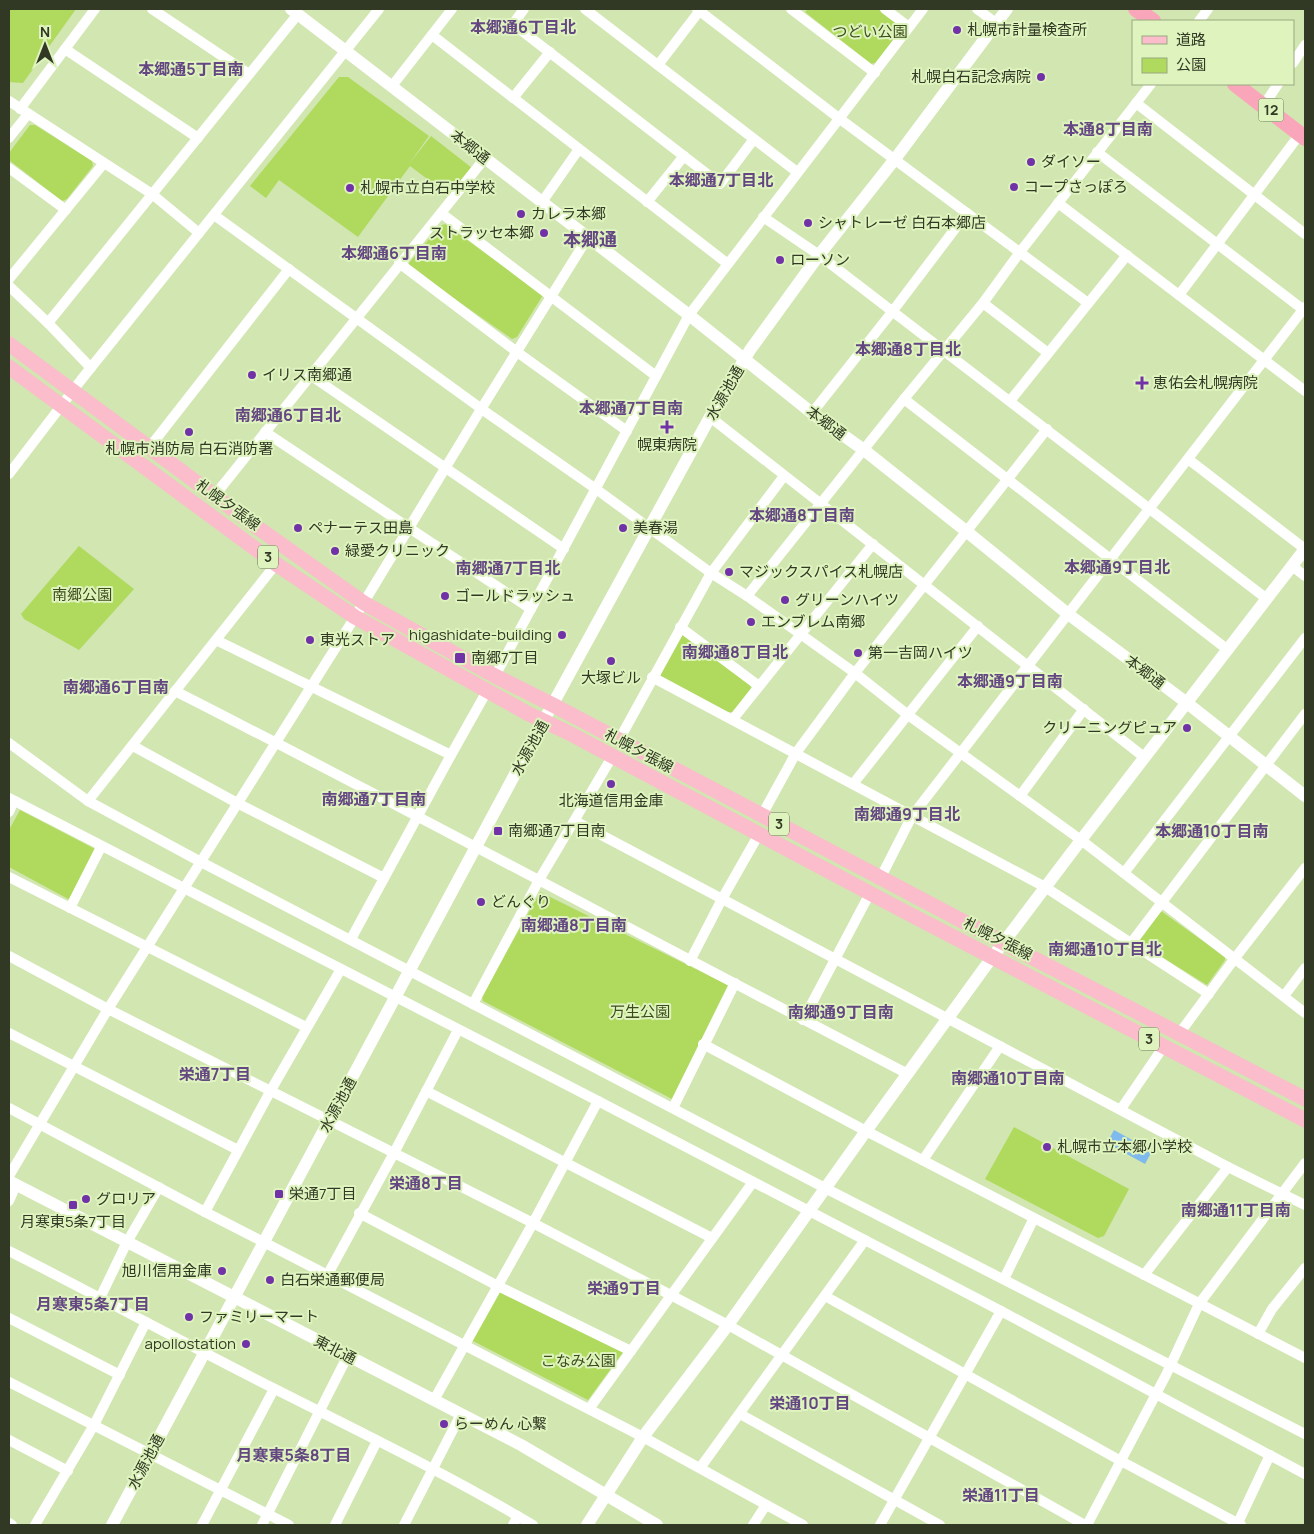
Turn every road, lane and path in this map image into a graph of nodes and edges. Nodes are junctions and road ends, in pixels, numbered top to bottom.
1 (95, 9) edge
2 (152, 9) edge
3 (379, 9) edge
4 (452, 9) edge
5 (524, 9) edge
6 (585, 9) edge
7 (699, 9) edge
8 (885, 9) edge
9 (923, 9) edge
10 (977, 9) edge
11 (1008, 9) edge
12 (1136, 9) edge
13 (1208, 9) edge
14 (294, 11) edge
15 (798, 11) edge
16 (1151, 20) edge
17 (1200, 20) edge
18 (996, 24) junction
19 (910, 27) junction
20 (432, 35) junction
21 (1305, 45) edge
22 (65, 49) junction
23 (345, 51) junction
24 (550, 52) junction
25 (1294, 62) edge
26 (658, 65) junction
27 (875, 73) junction
28 (249, 74) junction
29 (1150, 85) edge
30 (1236, 85) edge
31 (1277, 85) edge
32 (392, 86) junction
33 (513, 98) junction
34 (9, 101) edge
35 (1136, 103) junction
36 (1264, 105) junction
37 (24, 111) junction
38 (840, 119) junction
39 (1302, 136) edge
40 (9, 138) edge
41 (198, 138) junction
42 (754, 139) junction
43 (579, 149) junction
44 (1097, 152) junction
45 (684, 156) junction
46 (485, 158) junction
47 (895, 159) junction
48 (104, 163) junction
49 (9, 168) edge
50 (797, 172) junction
51 (152, 194) junction
52 (1254, 195) junction
53 (542, 202) junction
54 (647, 202) junction
55 (1058, 203) junction
56 (66, 210) junction
57 (441, 213) junction
58 (967, 213) junction
59 (214, 215) junction
60 (763, 217) junction
61 (199, 233) junction
62 (1305, 234) edge
63 (588, 237) junction
64 (1218, 244) junction
65 (1020, 252) junction
66 (819, 255) junction
67 (1127, 255) junction
68 (399, 264) junction
69 (728, 264) junction
70 (289, 269) junction
71 (9, 280) edge
72 (9, 286) edge
73 (1179, 295) junction
74 (551, 297) junction
75 (1088, 302) junction
76 (984, 303) junction
77 (1304, 309) edge
78 (892, 312) junction
79 (689, 315) junction
80 (356, 318) junction
81 (48, 323) junction
82 (9, 344) edge
83 (517, 352) junction
84 (944, 352) junction
85 (1048, 353) junction
86 (745, 359) junction
87 (1264, 360) junction
88 (91, 368) junction
89 (10, 370) edge
90 (310, 375) junction
91 (656, 376) junction
92 (1305, 391) edge
93 (73, 392) junction
94 (904, 399) junction
95 (1010, 401) junction
96 (63, 405) junction
97 (481, 409) junction
98 (812, 413) junction
99 (710, 417) junction
100 (1047, 429) junction
101 (627, 431) junction
102 (265, 432) junction
103 (149, 448) junction
104 (864, 450) junction
105 (1188, 459) junction
106 (446, 467) junction
107 (9, 474) edge
108 (784, 476) junction
109 (1007, 479) junction
110 (596, 488) junction
111 (215, 495) junction
112 (821, 504) junction
113 (1149, 508) junction
114 (650, 528) junction
115 (408, 529) junction
116 (966, 530) junction
117 (873, 544) junction
118 (564, 549) junction
119 (1305, 549) edge
120 (1111, 558) junction
121 (276, 564) junction
122 (1292, 566) junction
123 (710, 573) junction
124 (1305, 576) edge
125 (924, 584) junction
126 (747, 596) junction
127 (1267, 599) junction
128 (364, 603) junction
129 (531, 609) junction
130 (1068, 614) junction
131 (355, 617) junction
132 (978, 626) junction
133 (680, 627) junction
134 (801, 634) junction
135 (1305, 638) edge
136 (216, 640) junction
137 (1228, 650) junction
138 (1029, 666) junction
139 (855, 673) junction
140 (495, 676) junction
141 (652, 677) junction
142 (312, 686) junction
143 (759, 686) junction
144 (176, 691) junction
145 (487, 691) junction
146 (1186, 703) junction
147 (553, 705) junction
148 (1084, 709) junction
149 (1305, 714) edge
150 (908, 715) junction
151 (733, 719) junction
152 (544, 720) junction
153 (1229, 738) junction
154 (619, 740) junction
155 (9, 743) edge
156 (277, 743) junction
157 (133, 746) junction
158 (796, 754) junction
159 (961, 754) junction
160 (450, 755) junction
161 (612, 757) junction
162 (1144, 757) junction
163 (1266, 766) junction
164 (853, 784) junction
165 (1020, 796) junction
166 (1305, 796) edge
167 (12, 800) edge
168 (88, 802) junction
169 (239, 804) junction
170 (9, 812) edge
171 (762, 815) junction
172 (418, 816) junction
173 (912, 816) junction
174 (575, 821) junction
175 (759, 834) junction
176 (1081, 840) junction
177 (101, 847) junction
178 (476, 847) junction
179 (198, 866) junction
180 (1305, 868) edge
181 (1124, 873) junction
182 (9, 876) edge
183 (881, 877) junction
184 (384, 878) junction
185 (539, 880) junction
186 (1046, 887) junction
187 (185, 888) junction
188 (870, 893) junction
189 (722, 899) junction
190 (1162, 902) junction
191 (70, 908) junction
192 (351, 940) junction
193 (1004, 943) junction
194 (1131, 943) junction
195 (148, 947) junction
196 (9, 956) edge
197 (993, 957) junction
198 (1235, 958) junction
199 (835, 959) junction
200 (690, 961) junction
201 (1305, 968) edge
202 (341, 969) junction
203 (408, 976) junction
204 (735, 983) junction
205 (1209, 994) junction
206 (396, 996) junction
207 (1284, 996) junction
208 (473, 1004) junction
209 (108, 1008) junction
210 (1305, 1013) edge
211 (947, 1019) junction
212 (803, 1020) junction
213 (306, 1027) junction
214 (458, 1030) junction
215 (9, 1033) edge
216 (1179, 1034) junction
217 (703, 1044) junction
218 (1000, 1046) junction
219 (1164, 1046) junction
220 (73, 1066) junction
221 (908, 1074) junction
222 (271, 1090) junction
223 (426, 1091) junction
224 (1305, 1099) edge
225 (598, 1101) junction
226 (9, 1108) edge
227 (673, 1108) junction
228 (1121, 1109) junction
229 (330, 1120) junction
230 (1305, 1120) edge
231 (39, 1124) junction
232 (866, 1131) junction
233 (238, 1150) junction
234 (394, 1153) junction
235 (923, 1160) junction
236 (566, 1162) junction
237 (1305, 1163) edge
238 (1228, 1167) junction
239 (11, 1181) edge
240 (753, 1182) junction
241 (159, 1187) junction
242 (822, 1192) junction
243 (1282, 1194) junction
244 (9, 1201) edge
245 (1305, 1205) edge
246 (809, 1210) junction
247 (205, 1212) junction
248 (359, 1213) junction
249 (1034, 1218) junction
250 (532, 1223) junction
251 (712, 1238) junction
252 (865, 1240) junction
253 (127, 1242) junction
254 (264, 1242) junction
255 (9, 1251) edge
256 (328, 1274) junction
257 (1303, 1274) edge
258 (1144, 1275) junction
259 (1004, 1279) junction
260 (498, 1286) junction
261 (671, 1296) junction
262 (825, 1296) junction
263 (100, 1298) junction
264 (233, 1298) junction
265 (1199, 1304) junction
266 (1001, 1311) junction
267 (9, 1318) edge
268 (146, 1322) junction
269 (728, 1325) junction
270 (1258, 1334) junction
271 (464, 1345) junction
272 (631, 1351) junction
273 (204, 1352) junction
274 (781, 1355) junction
275 (347, 1356) junction
276 (1305, 1358) edge
277 (1171, 1364) junction
278 (965, 1374) junction
279 (120, 1375) junction
280 (9, 1382) edge
281 (274, 1389) junction
282 (1156, 1393) junction
283 (434, 1400) junction
284 (589, 1409) junction
285 (320, 1412) junction
286 (461, 1414) junction
287 (740, 1414) junction
288 (94, 1425) junction
289 (1305, 1434) edge
290 (643, 1437) junction
291 (929, 1437) junction
292 (9, 1440) edge
293 (377, 1441) junction
294 (150, 1455) junction
295 (1270, 1455) junction
296 (1121, 1461) junction
297 (700, 1468) junction
298 (432, 1469) junction
299 (68, 1471) junction
300 (1305, 1474) edge
301 (220, 1491) junction
302 (606, 1496) junction
303 (895, 1500) junction
304 (766, 1504) junction
305 (268, 1514) junction
306 (516, 1521) edge
307 (408, 1524) edge
308 (35, 1525) edge
309 (112, 1525) edge
310 (202, 1525) edge
311 (262, 1525) edge
312 (289, 1525) edge
313 (334, 1525) edge
314 (533, 1525) edge
315 (587, 1525) edge
316 (657, 1525) edge
317 (753, 1525) edge
318 (803, 1525) edge
319 (880, 1525) edge
320 (940, 1525) edge
321 (1086, 1525) edge
322 (1239, 1525) edge

1 - 22 street
2 - 28 street
3 - 23 street
4 - 20 street
5 - 24 street
6 - 26 street
7 - 26 street
7 - 38 street
8 - 19 street
9 - 19 street
10 - 18 street
11 - 18 street, 水源池通
12 - 16 highway
13 - 17 street
14 - 23 street, 本郷通
14 - 28 street
15 - 27 street
18 - 47 street, 水源池通
19 - 27 street
20 - 32 street
20 - 33 street
21 - 25 street
22 - 37 street
22 - 41 street
23 - 32 street, 本郷通
23 - 59 street
24 - 33 street
24 - 45 street
26 - 42 street
27 - 38 street
28 - 41 street
29 - 35 street
30 - 36 highway, 12
31 - 36 street
32 - 46 street, 本郷通
33 - 43 street
34 - 37 street
35 - 44 street
35 - 52 street
36 - 39 highway, 12
37 - 40 street
37 - 48 street
38 - 47 street
38 - 50 street
39 - 52 street
41 - 51 street
42 - 45 street
42 - 50 street
43 - 53 street
43 - 54 street
44 - 55 street
44 - 64 street
45 - 54 street
46 - 53 street, 本郷通
46 - 57 street
47 - 58 street
47 - 66 street, 水源池通
48 - 51 street
48 - 56 street
49 - 56 street
50 - 60 street
51 - 61 street
51 - 81 street
52 - 62 street
52 - 64 street
53 - 63 street, 本郷通
54 - 69 street
55 - 65 street
55 - 67 street
56 - 71 street
57 - 68 street
57 - 74 street
58 - 65 street
58 - 78 street
59 - 61 street
59 - 70 street
60 - 66 street
60 - 69 street
61 - 88 street
63 - 74 street
63 - 79 street, 本郷通
64 - 73 street
64 - 77 street
65 - 75 street
65 - 76 street
66 - 78 street
66 - 86 street, 水源池通
67 - 73 street
67 - 75 street
68 - 80 street
68 - 83 street
69 - 79 street
70 - 80 street
70 - 103 street
72 - 81 street
73 - 87 street
74 - 83 street
74 - 91 street
75 - 85 street
76 - 84 street
76 - 85 street
77 - 87 street
78 - 84 street
78 - 98 street
79 - 86 street, 本郷通
79 - 91 street
80 - 90 street
80 - 97 street
81 - 88 street
82 - 93 main road, 札幌夕張線 / 3
83 - 97 street
83 - 101 street
84 - 94 street
84 - 95 street
85 - 95 street
86 - 98 street, 本郷通
86 - 99 street, 水源池通
87 - 92 street
87 - 105 street
88 - 93 street
89 - 96 main road, 札幌夕張線 / 3
90 - 102 street
90 - 106 street
91 - 101 street
93 - 96 street
93 - 103 main road, 札幌夕張線 / 3
94 - 104 street
94 - 109 street
95 - 100 street
96 - 107 street
96 - 121 main road, 札幌夕張線 / 3
97 - 106 street
97 - 110 street
98 - 104 street, 本郷通
99 - 108 street
99 - 114 street, 水源池通
100 - 109 street
100 - 113 street
101 - 110 street
102 - 111 street
102 - 115 street
103 - 111 main road, 札幌夕張線 / 3
104 - 112 street
104 - 116 street, 本郷通
105 - 113 street
105 - 119 street
106 - 115 street
106 - 118 street
108 - 112 street
108 - 123 street
109 - 116 street
109 - 120 street
110 - 114 street
110 - 118 street
111 - 128 main road, 札幌夕張線 / 3
112 - 117 street
112 - 126 street
113 - 120 street
113 - 127 street
114 - 123 street
114 - 147 street, 水源池通
115 - 128 street
115 - 129 street
116 - 125 street
116 - 130 street, 本郷通
117 - 125 street
117 - 134 street
118 - 129 street
119 - 122 street
120 - 130 street
120 - 137 street
121 - 131 main road, 札幌夕張線 / 3
121 - 136 street
122 - 124 street
122 - 127 street
123 - 126 street
123 - 133 street
125 - 132 street
125 - 139 street
126 - 134 street
127 - 137 street
128 - 131 street
128 - 140 main road, 札幌夕張線 / 3
129 - 140 street
130 - 138 street
130 - 146 street, 本郷通
131 - 142 street
131 - 145 main road, 札幌夕張線 / 3
132 - 138 street
132 - 150 street
133 - 141 street
133 - 143 street
134 - 139 street
134 - 143 street
135 - 153 street
136 - 142 street
136 - 144 street
137 - 146 street
138 - 148 street
138 - 159 street
139 - 150 street
139 - 158 street
140 - 147 main road, 札幌夕張線 / 3
141 - 151 street
141 - 154 street
142 - 156 street
142 - 160 street
143 - 151 street
144 - 156 street
144 - 157 street
145 - 152 main road, 札幌夕張線 / 3
145 - 160 street
146 - 153 street, 本郷通
146 - 162 street
147 - 152 street, 水源池通
147 - 154 main road, 札幌夕張線 / 3
148 - 162 street
148 - 165 street
149 - 163 street
150 - 159 street
150 - 164 street
151 - 158 street
152 - 161 main road, 札幌夕張線 / 3
152 - 178 street, 水源池通
153 - 163 street, 本郷通
153 - 181 street
154 - 171 main road, 札幌夕張線 / 3
155 - 168 street
156 - 169 street
156 - 172 street
157 - 168 street
157 - 169 street
158 - 164 street
158 - 171 street
159 - 165 street
159 - 173 street
160 - 172 street
161 - 174 street
161 - 175 main road, 札幌夕張線 / 3
162 - 176 street
163 - 166 street, 本郷通
163 - 190 street
164 - 173 street
165 - 176 street
167 - 170 street
167 - 177 street
168 - 179 street
169 - 179 street
169 - 184 street
171 - 183 main road, 札幌夕張線 / 3
172 - 178 street
172 - 184 street
173 - 183 street
173 - 186 street
174 - 185 street
174 - 189 street
175 - 188 main road, 札幌夕張線 / 3
175 - 189 street
176 - 181 street
176 - 186 street
177 - 187 street
177 - 191 street
178 - 185 street
178 - 203 street, 水源池通
179 - 187 street
179 - 192 street
180 - 198 street
181 - 190 street
182 - 191 street
183 - 193 main road, 札幌夕張線 / 3
184 - 192 street
185 - 200 street
185 - 208 street
186 - 193 street
186 - 194 street
187 - 195 street
187 - 202 street
188 - 197 main road, 札幌夕張線 / 3
188 - 199 street
189 - 199 street
189 - 200 street
190 - 194 street
190 - 198 street
191 - 195 street
192 - 203 street
193 - 197 street
193 - 216 main road, 札幌夕張線 / 3
194 - 205 street
195 - 209 street
195 - 213 street
196 - 209 street
197 - 211 street
197 - 219 main road, 札幌夕張線 / 3
198 - 205 street
198 - 207 street
199 - 211 street
199 - 212 street
200 - 204 street
201 - 207 street
202 - 206 street
202 - 213 street
203 - 206 street, 水源池通
203 - 208 street
204 - 212 street
204 - 217 street
205 - 216 street
206 - 214 street
206 - 229 street, 水源池通
207 - 210 street
208 - 227 street
209 - 220 street
209 - 222 street
211 - 218 street
211 - 221 street
212 - 221 street
213 - 222 street
214 - 223 street
214 - 225 street
215 - 220 street
216 - 224 main road, 札幌夕張線 / 3
217 - 227 street
217 - 232 street
218 - 228 street
218 - 235 street
219 - 228 street
219 - 230 main road, 札幌夕張線 / 3
220 - 231 street
220 - 233 street
221 - 232 street
222 - 229 street
222 - 233 street
223 - 234 street
223 - 236 street
225 - 236 street
225 - 240 street
226 - 231 street
227 - 242 street
228 - 238 street
229 - 234 street
229 - 254 street, 水源池通
231 - 239 street
231 - 241 street
232 - 235 street
232 - 242 street
233 - 247 street
234 - 248 street
234 - 250 street
235 - 249 street
236 - 250 street
236 - 251 street
237 - 243 street
238 - 243 street
238 - 258 street
239 - 244 street
239 - 253 street, 東北通
240 - 246 street
240 - 251 street
241 - 247 street
241 - 253 street
242 - 246 street
242 - 259 street
243 - 245 street
243 - 265 street
246 - 252 street
246 - 269 street
247 - 254 street
248 - 256 street
248 - 260 street
249 - 258 street
249 - 259 street
250 - 260 street
250 - 261 street
251 - 261 street
252 - 262 street
252 - 266 street
253 - 263 street
253 - 264 street, 東北通
254 - 256 street
254 - 264 street, 水源池通
255 - 263 street
256 - 271 street
257 - 270 street
258 - 265 street
259 - 277 street
260 - 271 street
260 - 272 street
261 - 269 street
261 - 272 street
262 - 274 street
262 - 278 street
263 - 268 street
264 - 273 street, 水源池通
264 - 275 street, 東北通
265 - 270 street
265 - 277 street
266 - 278 street
266 - 282 street
267 - 279 street
268 - 273 street
268 - 279 street
269 - 274 street
269 - 290 street
270 - 276 street
271 - 283 street
271 - 284 street
272 - 284 street
273 - 281 street
273 - 294 street, 水源池通
274 - 287 street
274 - 291 street
275 - 283 street, 東北通
275 - 285 street
277 - 282 street
277 - 289 street
278 - 291 street
278 - 296 street
279 - 288 street
280 - 288 street
281 - 285 street
281 - 301 street
282 - 295 street
282 - 296 street
283 - 286 street, 東北通
284 - 290 street
285 - 293 street
285 - 305 street
286 - 298 street
286 - 302 street, 東北通
287 - 297 street
287 - 303 street
288 - 294 street
288 - 299 street
290 - 297 street
290 - 302 street
291 - 303 street
291 - 321 street
292 - 299 street
293 - 298 street
293 - 313 street
294 - 301 street
294 - 309 street, 水源池通
295 - 300 street
295 - 322 street
296 - 321 street
296 - 322 street
297 - 304 street
298 - 306 street
298 - 307 street
299 - 308 street
301 - 305 street
301 - 310 street
302 - 315 street
302 - 316 street, 東北通
303 - 319 street
303 - 320 street
304 - 317 street
304 - 318 street
305 - 311 street
305 - 312 street
306 - 314 street

